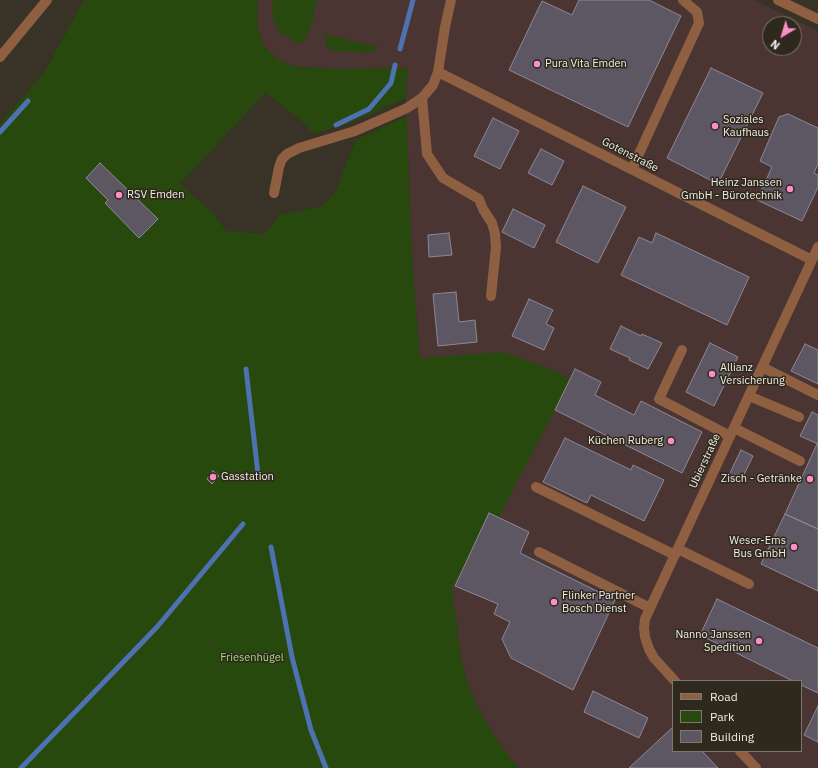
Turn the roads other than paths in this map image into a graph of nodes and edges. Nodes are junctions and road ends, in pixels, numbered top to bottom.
1 (48, 0) edge
2 (451, 0) edge
3 (683, 0) edge
4 (778, 0) edge
5 (818, 18) edge
6 (0, 57) edge
7 (438, 72) junction
8 (422, 98) junction
9 (632, 169) junction
10 (274, 193) dead end
11 (818, 247) edge
12 (812, 260) junction
13 (491, 296) dead end
14 (682, 350) dead end
15 (762, 368) junction
16 (818, 395) edge
17 (749, 396) junction
18 (799, 418) dead end
19 (732, 432) junction
20 (800, 461) dead end
21 (536, 487) dead end
22 (539, 552) dead end
23 (676, 552) junction
24 (749, 584) dead end
25 (650, 608) junction
26 (673, 680) edge
27 (741, 752) edge
28 (756, 768) edge

1 - 6 street
2 - 7 street
3 - 9 street
4 - 5 street
7 - 8 street
7 - 9 street, Gotenstraße
8 - 10 street
8 - 13 street
9 - 12 street, Gotenstraße
11 - 12 street, Ubierstraße
12 - 15 street, Ubierstraße
14 - 19 street
15 - 16 street
15 - 17 street, Ubierstraße
17 - 18 street
17 - 19 street, Ubierstraße
19 - 20 street
19 - 23 street, Ubierstraße
21 - 23 street
22 - 25 street
23 - 24 street
23 - 25 street, Ubierstraße
25 - 26 street, Ubierstraße
27 - 28 street

